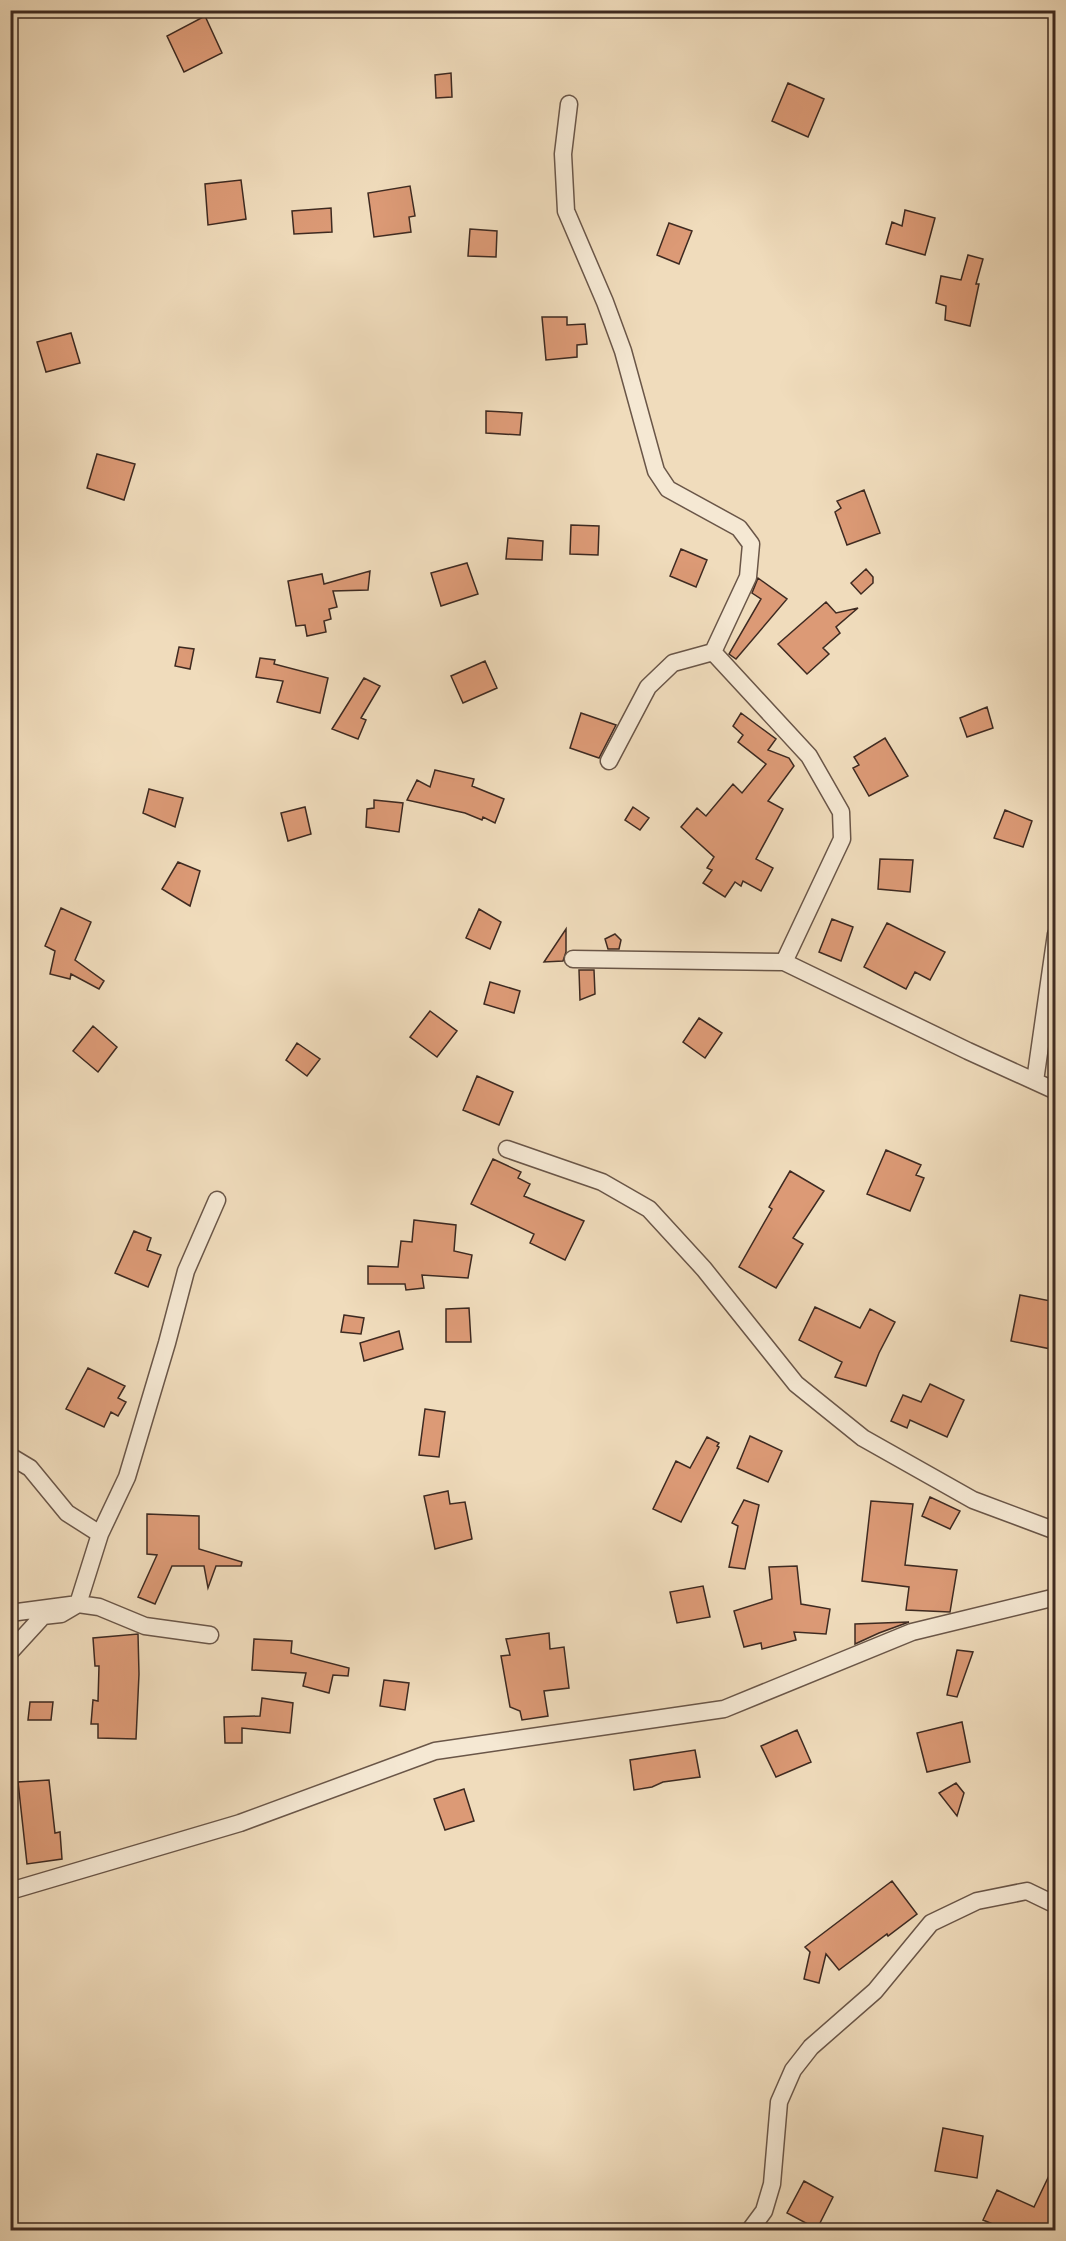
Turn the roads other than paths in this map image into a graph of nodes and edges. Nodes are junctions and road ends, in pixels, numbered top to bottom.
1 (568, 104) dead end
2 (713, 652) junction
3 (609, 761) dead end
4 (1056, 934) edge
5 (573, 959) dead end
6 (784, 962) junction
7 (1035, 1081) junction
8 (1056, 1091) edge
9 (507, 1149) dead end
10 (217, 1200) dead end
11 (10, 1456) edge
12 (1056, 1531) edge
13 (100, 1533) junction
14 (1056, 1598) edge
15 (78, 1604) junction
16 (10, 1613) edge
17 (210, 1635) dead end
18 (10, 1652) edge
19 (10, 1892) edge
20 (1056, 1905) edge
21 (750, 2230) edge

1 - 2 street
2 - 3 street
2 - 6 street
4 - 7 street
5 - 6 street
6 - 7 street
7 - 8 street
9 - 12 street
10 - 13 street
11 - 13 street
13 - 15 street
14 - 19 street
15 - 16 street
15 - 17 street
15 - 18 street
20 - 21 street

